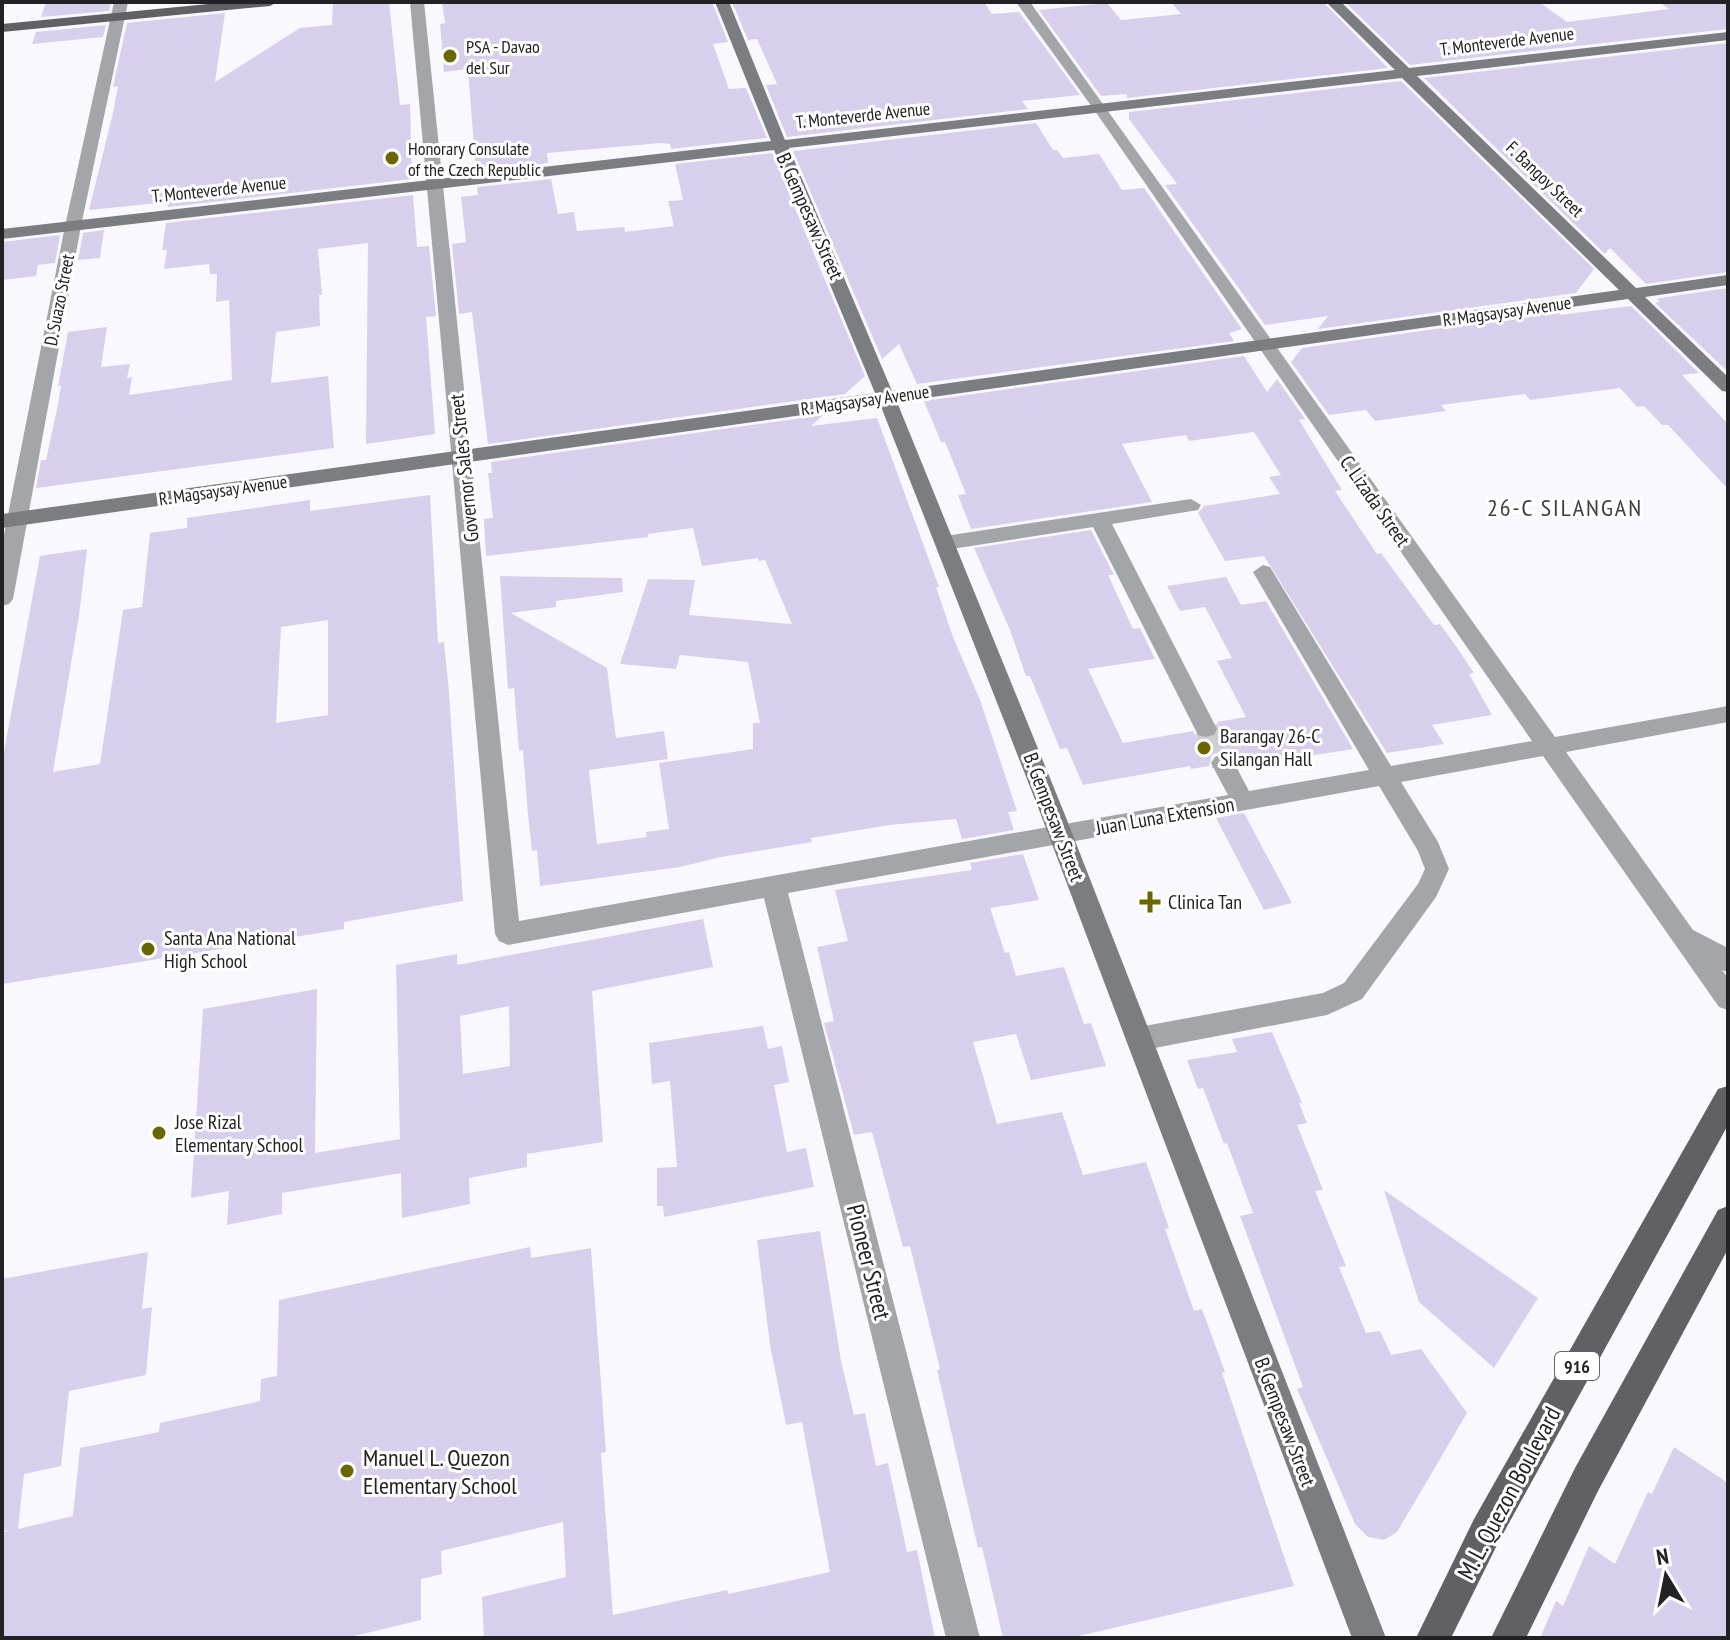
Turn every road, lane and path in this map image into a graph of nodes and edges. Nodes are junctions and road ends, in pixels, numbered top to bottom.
1 (270, 2) edge
2 (417, 2) edge
3 (722, 2) edge
4 (1023, 2) edge
5 (1333, 2) edge
6 (120, 9) edge
7 (2, 28) edge
8 (1728, 36) edge
9 (1407, 73) junction
10 (1101, 108) junction
11 (778, 145) junction
12 (435, 184) junction
13 (73, 226) junction
14 (2, 234) edge
15 (1728, 280) edge
16 (1633, 293) junction
17 (1265, 346) junction
18 (1728, 387) edge
19 (887, 397) junction
20 (463, 456) junction
21 (1191, 505) dead end
22 (1099, 518) junction
23 (10, 520) edge
24 (945, 543) junction
25 (1263, 572) dead end
26 (2, 599) edge
27 (1728, 714) edge
28 (1206, 729) tunnel mouth
29 (1547, 747) junction
30 (1223, 763) tunnel mouth
31 (1386, 776) junction
32 (1243, 802) junction
33 (1061, 834) junction
34 (774, 886) junction
35 (508, 934) joint
36 (1679, 934) junction
37 (1728, 961) edge
38 (1728, 999) edge
39 (1139, 1039) junction
40 (1728, 1098) edge
41 (1728, 1220) edge
42 (963, 1638) edge
43 (1369, 1638) edge
44 (1433, 1638) edge
45 (1508, 1638) edge

1 - 6 main road
2 - 12 street, Governor Sales Street
3 - 11 street, B. Gempesaw Street
4 - 10 street, C. Lizada Street
5 - 9 street, F. Bangoy Street
6 - 7 main road
6 - 13 street, D. Suazo Street
8 - 9 street, T. Monteverde Avenue
9 - 10 street, T. Monteverde Avenue
9 - 16 street, F. Bangoy Street
10 - 11 street, T. Monteverde Avenue
10 - 17 street, C. Lizada Street
11 - 12 street, T. Monteverde Avenue
11 - 19 street, B. Gempesaw Street
12 - 13 street, T. Monteverde Avenue
12 - 20 street, Governor Sales Street
13 - 14 street, T. Monteverde Avenue
13 - 23 street, D. Suazo Street
15 - 16 street, R. Magsaysay Avenue
16 - 17 street, R. Magsaysay Avenue
16 - 18 street, F. Bangoy Street
17 - 19 street, R. Magsaysay Avenue
17 - 29 street, C. Lizada Street
19 - 20 street, R. Magsaysay Avenue
19 - 24 street, B. Gempesaw Street
20 - 23 street, R. Magsaysay Avenue
20 - 35 street, Governor Sales Street
21 - 22 street
22 - 24 street
22 - 28 street
23 - 26 street, D. Suazo Street
24 - 33 street, B. Gempesaw Street
25 - 31 street
27 - 29 street, Juan Luna Extension
29 - 31 street, Juan Luna Extension
29 - 36 street, C. Lizada Street
30 - 32 street
31 - 32 street, Juan Luna Extension
31 - 39 street
32 - 33 street, Juan Luna Extension
33 - 34 street, Juan Luna Extension
33 - 39 street, B. Gempesaw Street
34 - 35 street, Juan Luna Extension
34 - 42 street, Pioneer Street
36 - 37 street
36 - 38 street, C. Lizada Street
39 - 43 street, B. Gempesaw Street
40 - 44 main road, M. L. Quezon Boulevard / 916
41 - 45 main road

